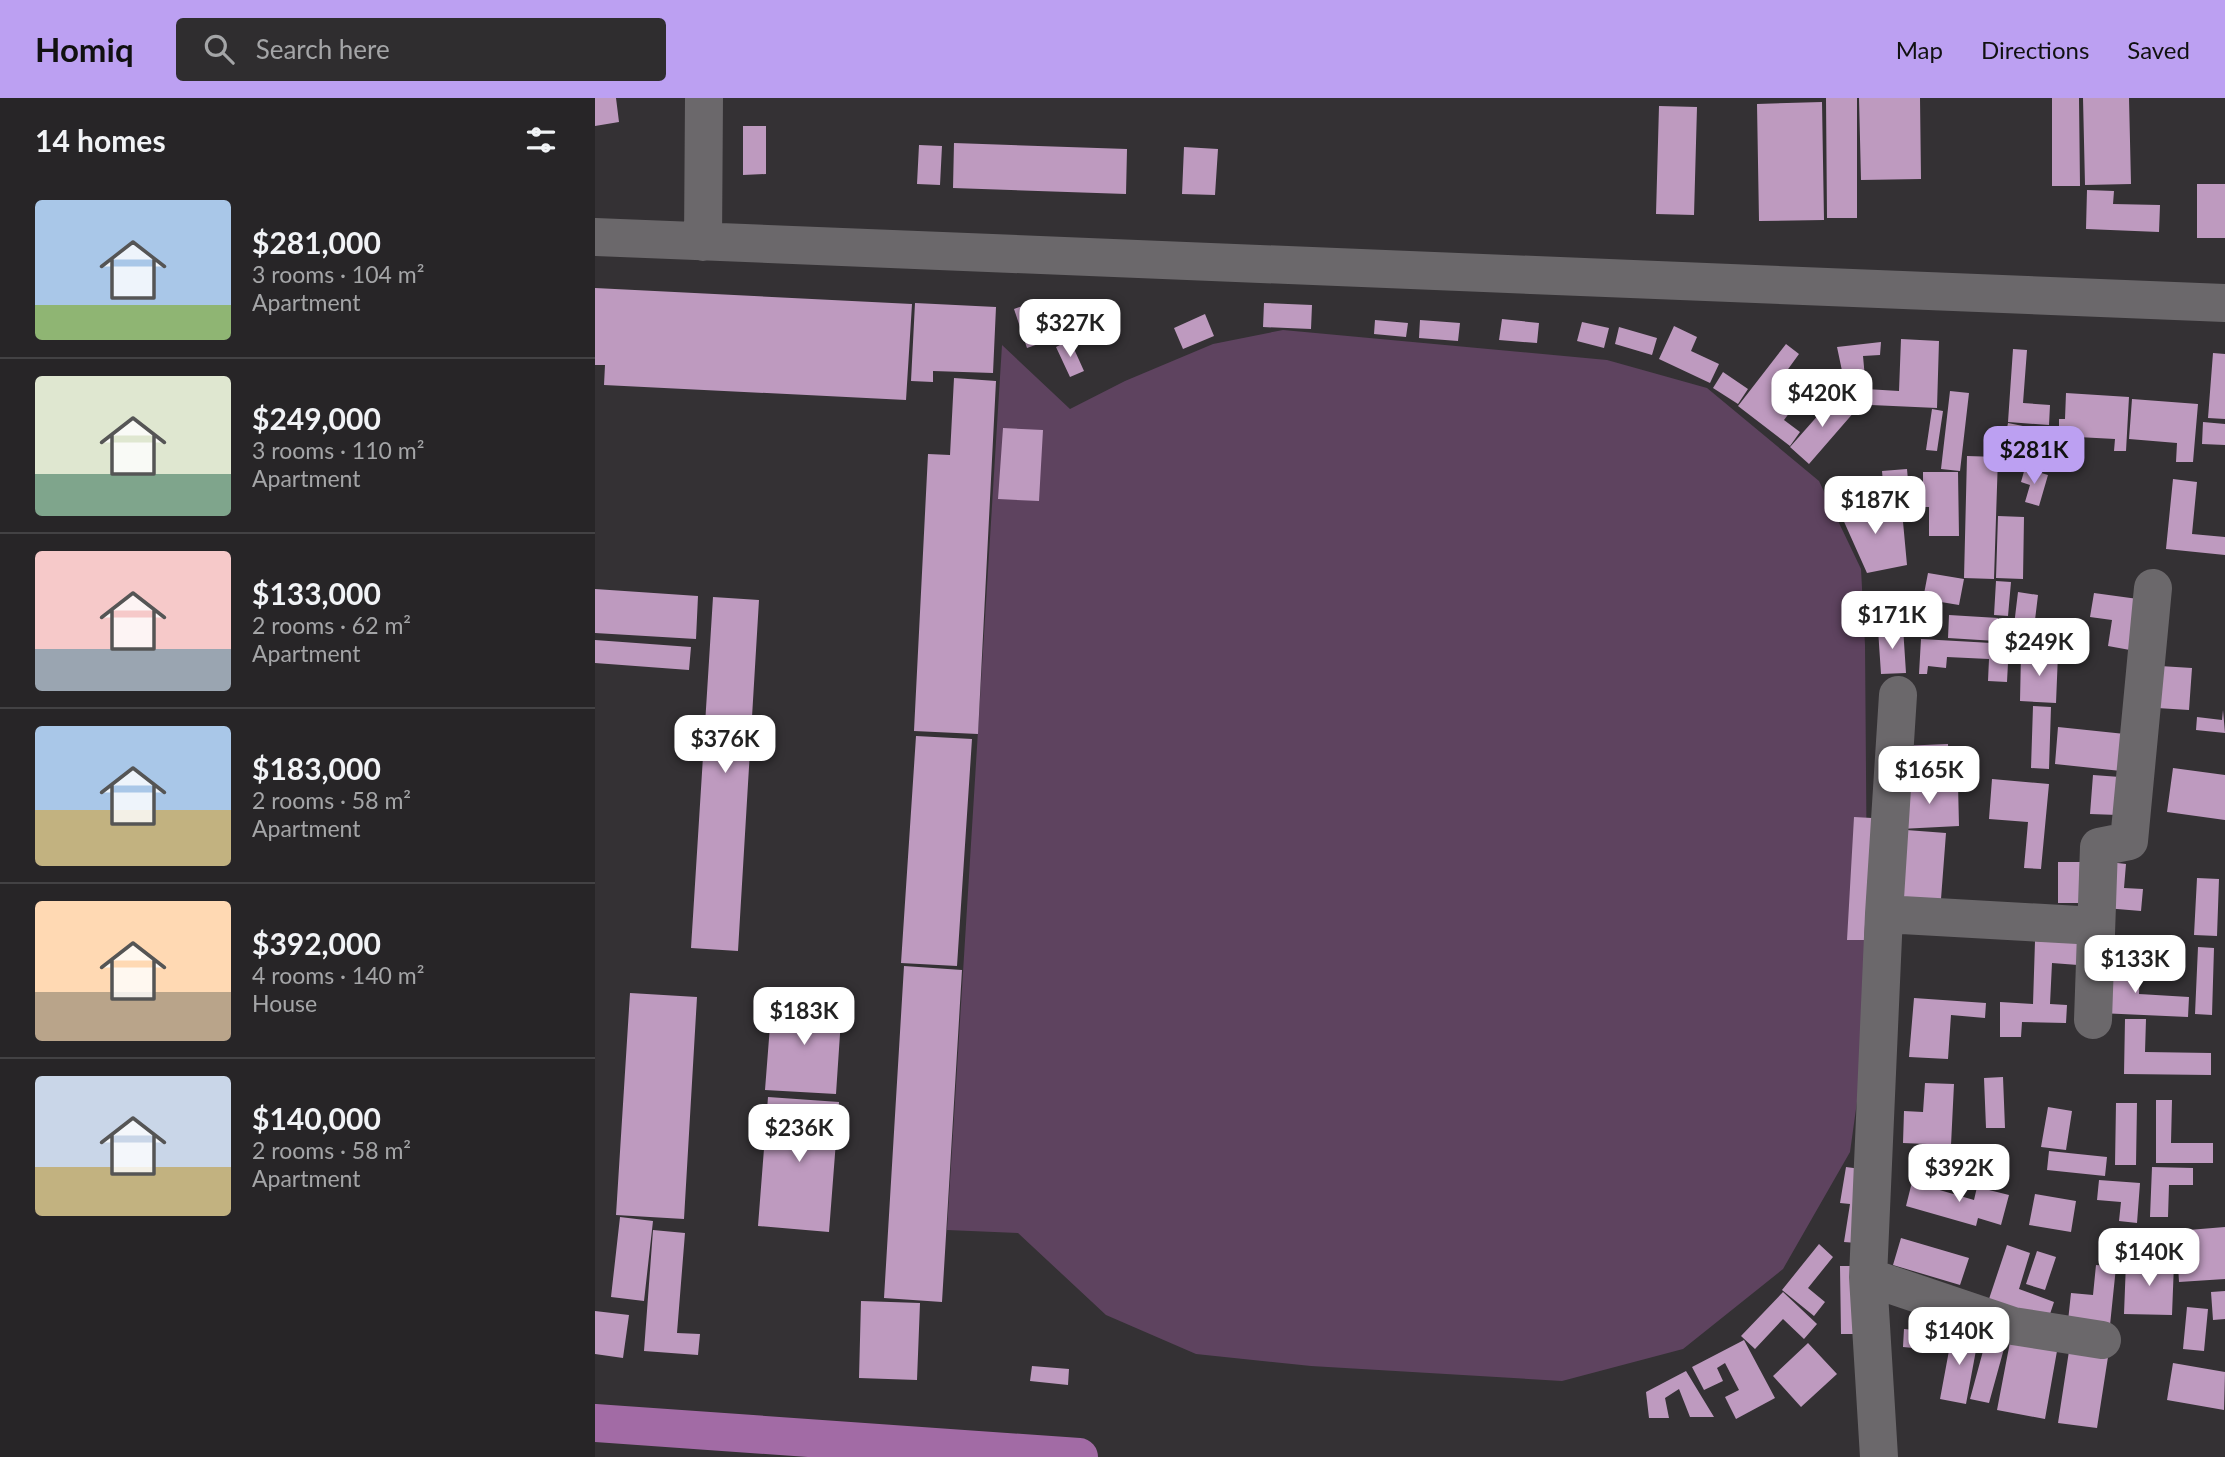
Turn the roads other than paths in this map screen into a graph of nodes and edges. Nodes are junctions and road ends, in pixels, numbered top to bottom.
1 (704, 98) edge
2 (595, 237) edge
3 (703, 242) junction
4 (2225, 303) edge
5 (2153, 587) dead end
6 (1898, 695) dead end
7 (1884, 914) junction
8 (2096, 926) junction
9 (2093, 1020) dead end
10 (1868, 1277) junction
11 (2102, 1340) dead end
12 (595, 1423) edge
13 (1079, 1457) edge
14 (1879, 1457) edge

1 - 3 street
2 - 3 street
3 - 4 street
5 - 8 street
6 - 7 street
7 - 8 street
7 - 10 street
8 - 9 street
10 - 11 street
10 - 14 street
12 - 13 main road

